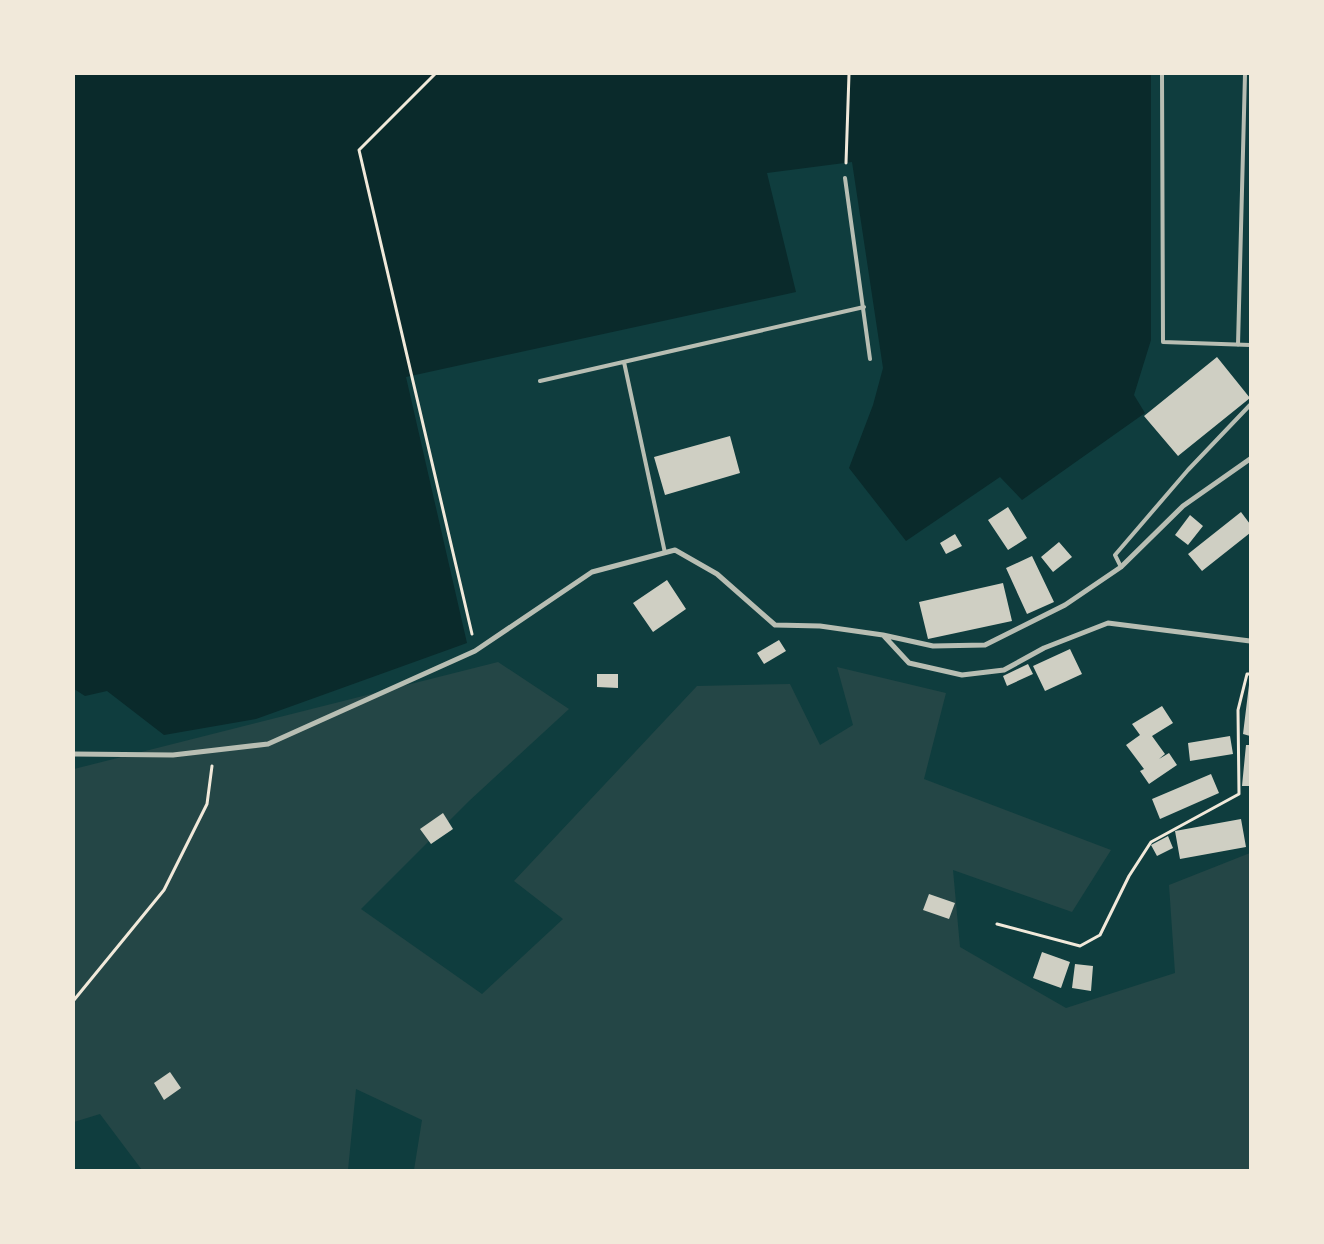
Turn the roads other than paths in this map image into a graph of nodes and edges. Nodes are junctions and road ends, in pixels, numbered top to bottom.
1 (1162, 74) edge
2 (1246, 74) edge
3 (845, 178) road end
4 (864, 307) junction
5 (1238, 344) junction
6 (1250, 345) edge
7 (870, 359) dead end
8 (624, 362) junction
9 (540, 381) dead end
10 (1250, 405) edge
11 (1250, 459) edge
12 (664, 552) junction
13 (1121, 567) junction
14 (883, 635) junction
15 (1250, 641) edge
16 (74, 754) edge

1 - 5 lane
2 - 5 lane
3 - 4 lane
4 - 7 lane
4 - 8 lane
5 - 6 lane
8 - 9 lane
8 - 12 lane
10 - 13 lane
11 - 13 street
12 - 14 street
12 - 16 street
13 - 14 street
14 - 15 street

